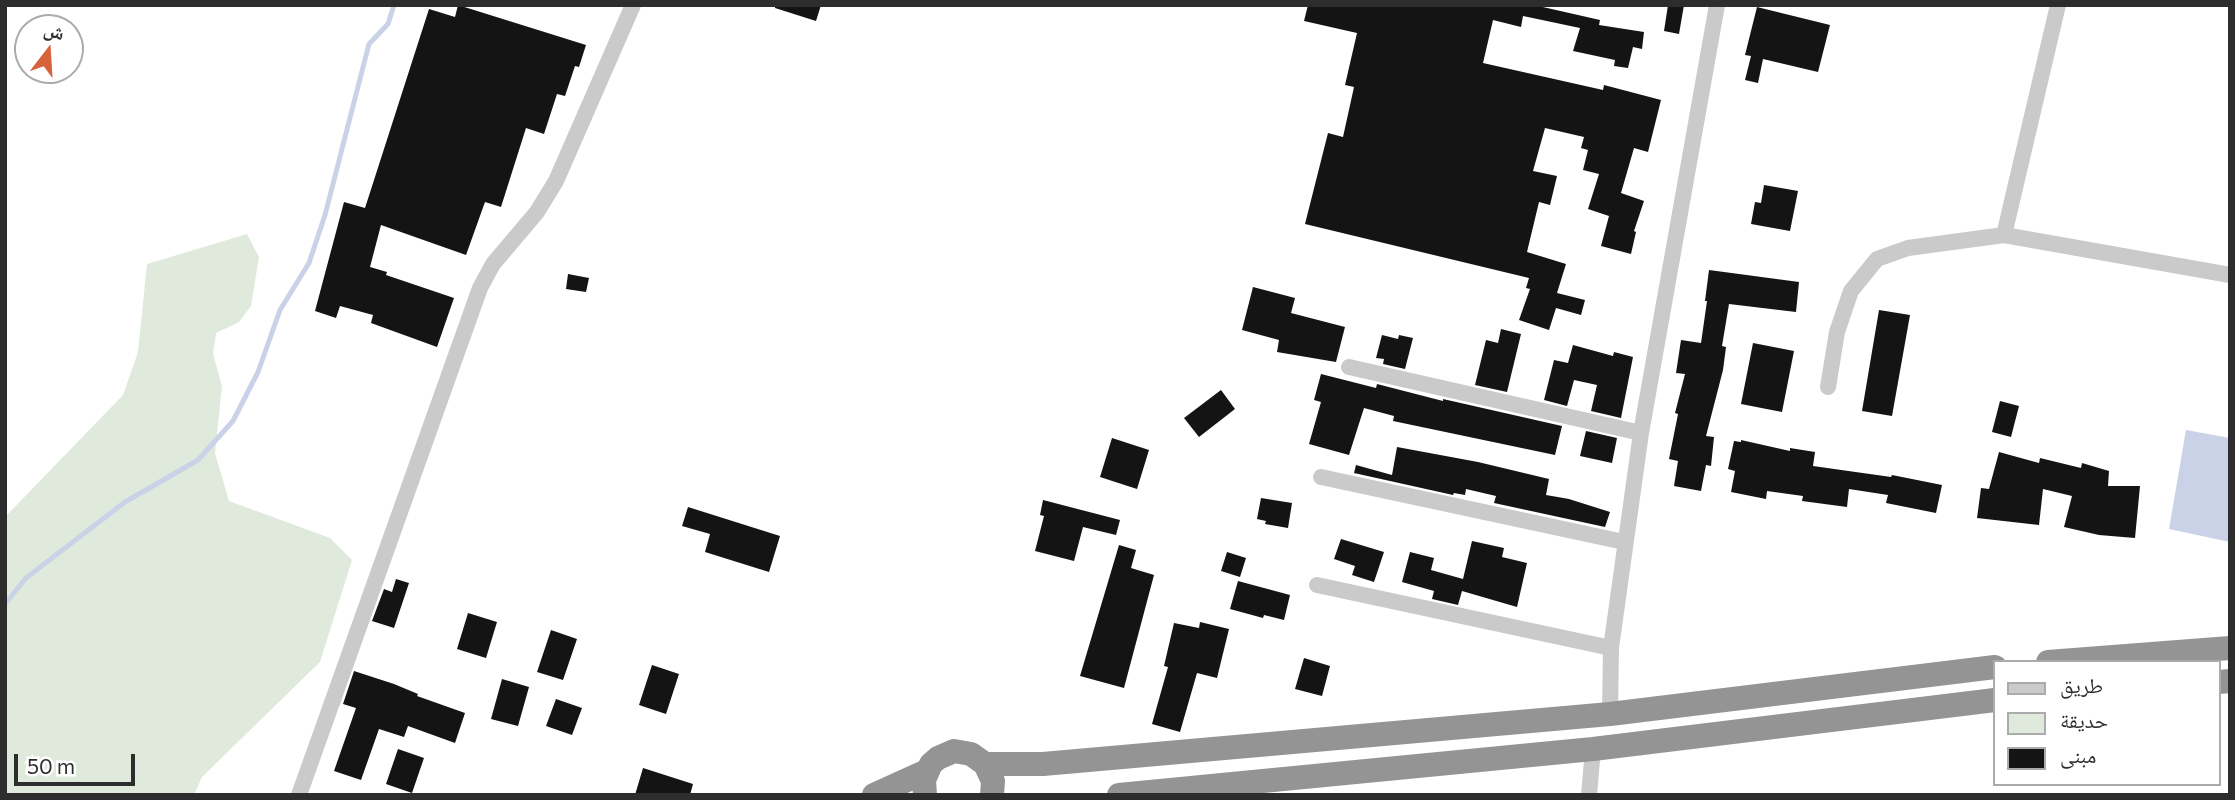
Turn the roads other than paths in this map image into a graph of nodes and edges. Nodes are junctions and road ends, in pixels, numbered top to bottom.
1 (633, 5) edge
2 (1717, 5) edge
3 (2058, 5) edge
4 (2004, 235) junction
5 (2230, 275) edge
6 (1349, 367) dead end
7 (1828, 387) dead end
8 (1640, 433) junction
9 (1321, 477) dead end
10 (1625, 542) junction
11 (1317, 585) dead end
12 (1611, 648) junction
13 (2230, 648) edge
14 (2075, 660) edge
15 (1994, 667) edge
16 (1994, 700) edge
17 (1610, 714) junction
18 (1593, 749) junction
19 (985, 764) junction
20 (926, 783) edge
21 (299, 795) edge
22 (874, 795) edge
23 (992, 795) edge
24 (1119, 795) edge
25 (1589, 795) edge

1 - 21 street
2 - 8 street
3 - 4 street
4 - 5 street
4 - 7 street
6 - 8 street
8 - 10 street
9 - 10 street
10 - 12 street
11 - 12 street
12 - 17 street
13 - 14 highway
15 - 17 highway
16 - 18 highway
17 - 19 highway
18 - 24 highway
18 - 25 street
19 - 20 highway
19 - 23 highway
20 - 22 highway

